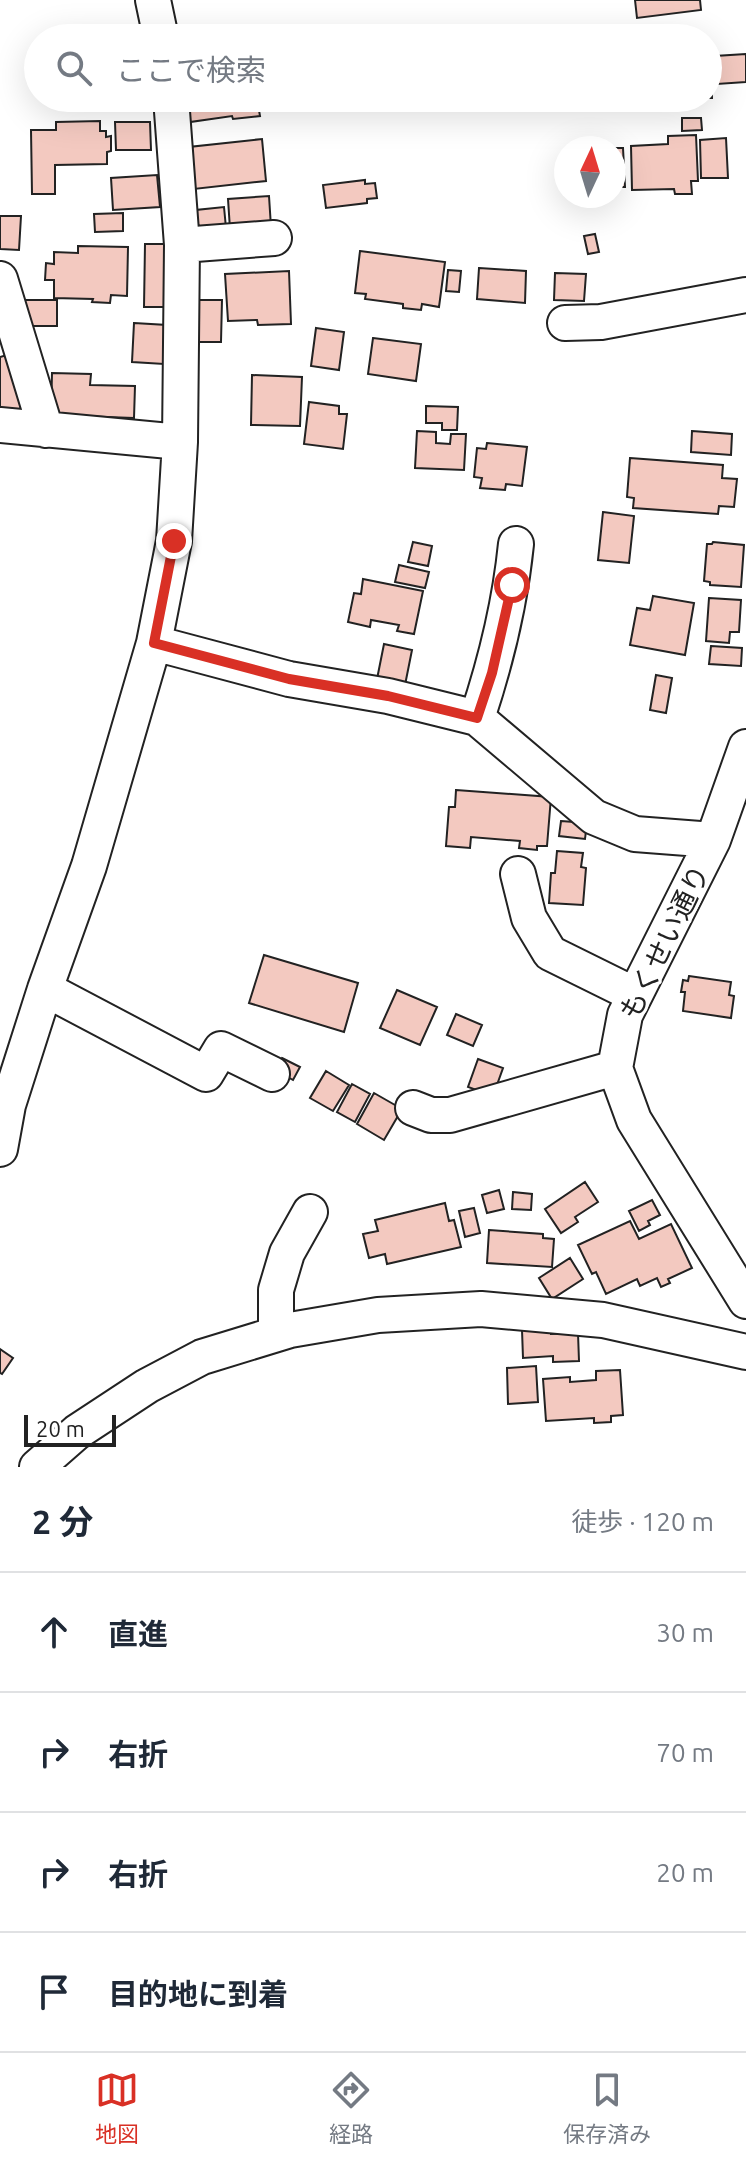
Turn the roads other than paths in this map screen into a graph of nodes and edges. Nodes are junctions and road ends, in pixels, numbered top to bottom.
1 (153, 0) edge
2 (158, 24) edge
3 (172, 112) edge
4 (274, 238) dead end
5 (182, 245) junction
6 (0, 279) edge
7 (746, 295) edge
8 (565, 323) dead end
9 (0, 425) edge
10 (46, 430) junction
11 (180, 442) junction
12 (516, 544) dead end
13 (154, 643) junction
14 (477, 718) junction
15 (746, 747) edge
16 (713, 840) junction
17 (518, 874) dead end
18 (45, 989) junction
19 (635, 995) junction
20 (615, 1068) junction
21 (272, 1074) dead end
22 (413, 1108) dead end
23 (0, 1149) edge
24 (310, 1212) dead end
25 (746, 1301) edge
26 (276, 1334) junction
27 (746, 1352) edge
28 (37, 1467) edge

1 - 2 street
3 - 5 street
4 - 5 street
5 - 11 street
6 - 10 street
7 - 8 street
9 - 10 street
10 - 11 street
11 - 13 street
12 - 14 street
13 - 14 street
13 - 18 street
14 - 16 street
15 - 16 street, もくせい通り
16 - 19 street, もくせい通り
17 - 19 street
18 - 21 street
18 - 23 street
19 - 20 street, もくせい通り
20 - 22 street
20 - 25 street
24 - 26 street
26 - 27 street
26 - 28 street

